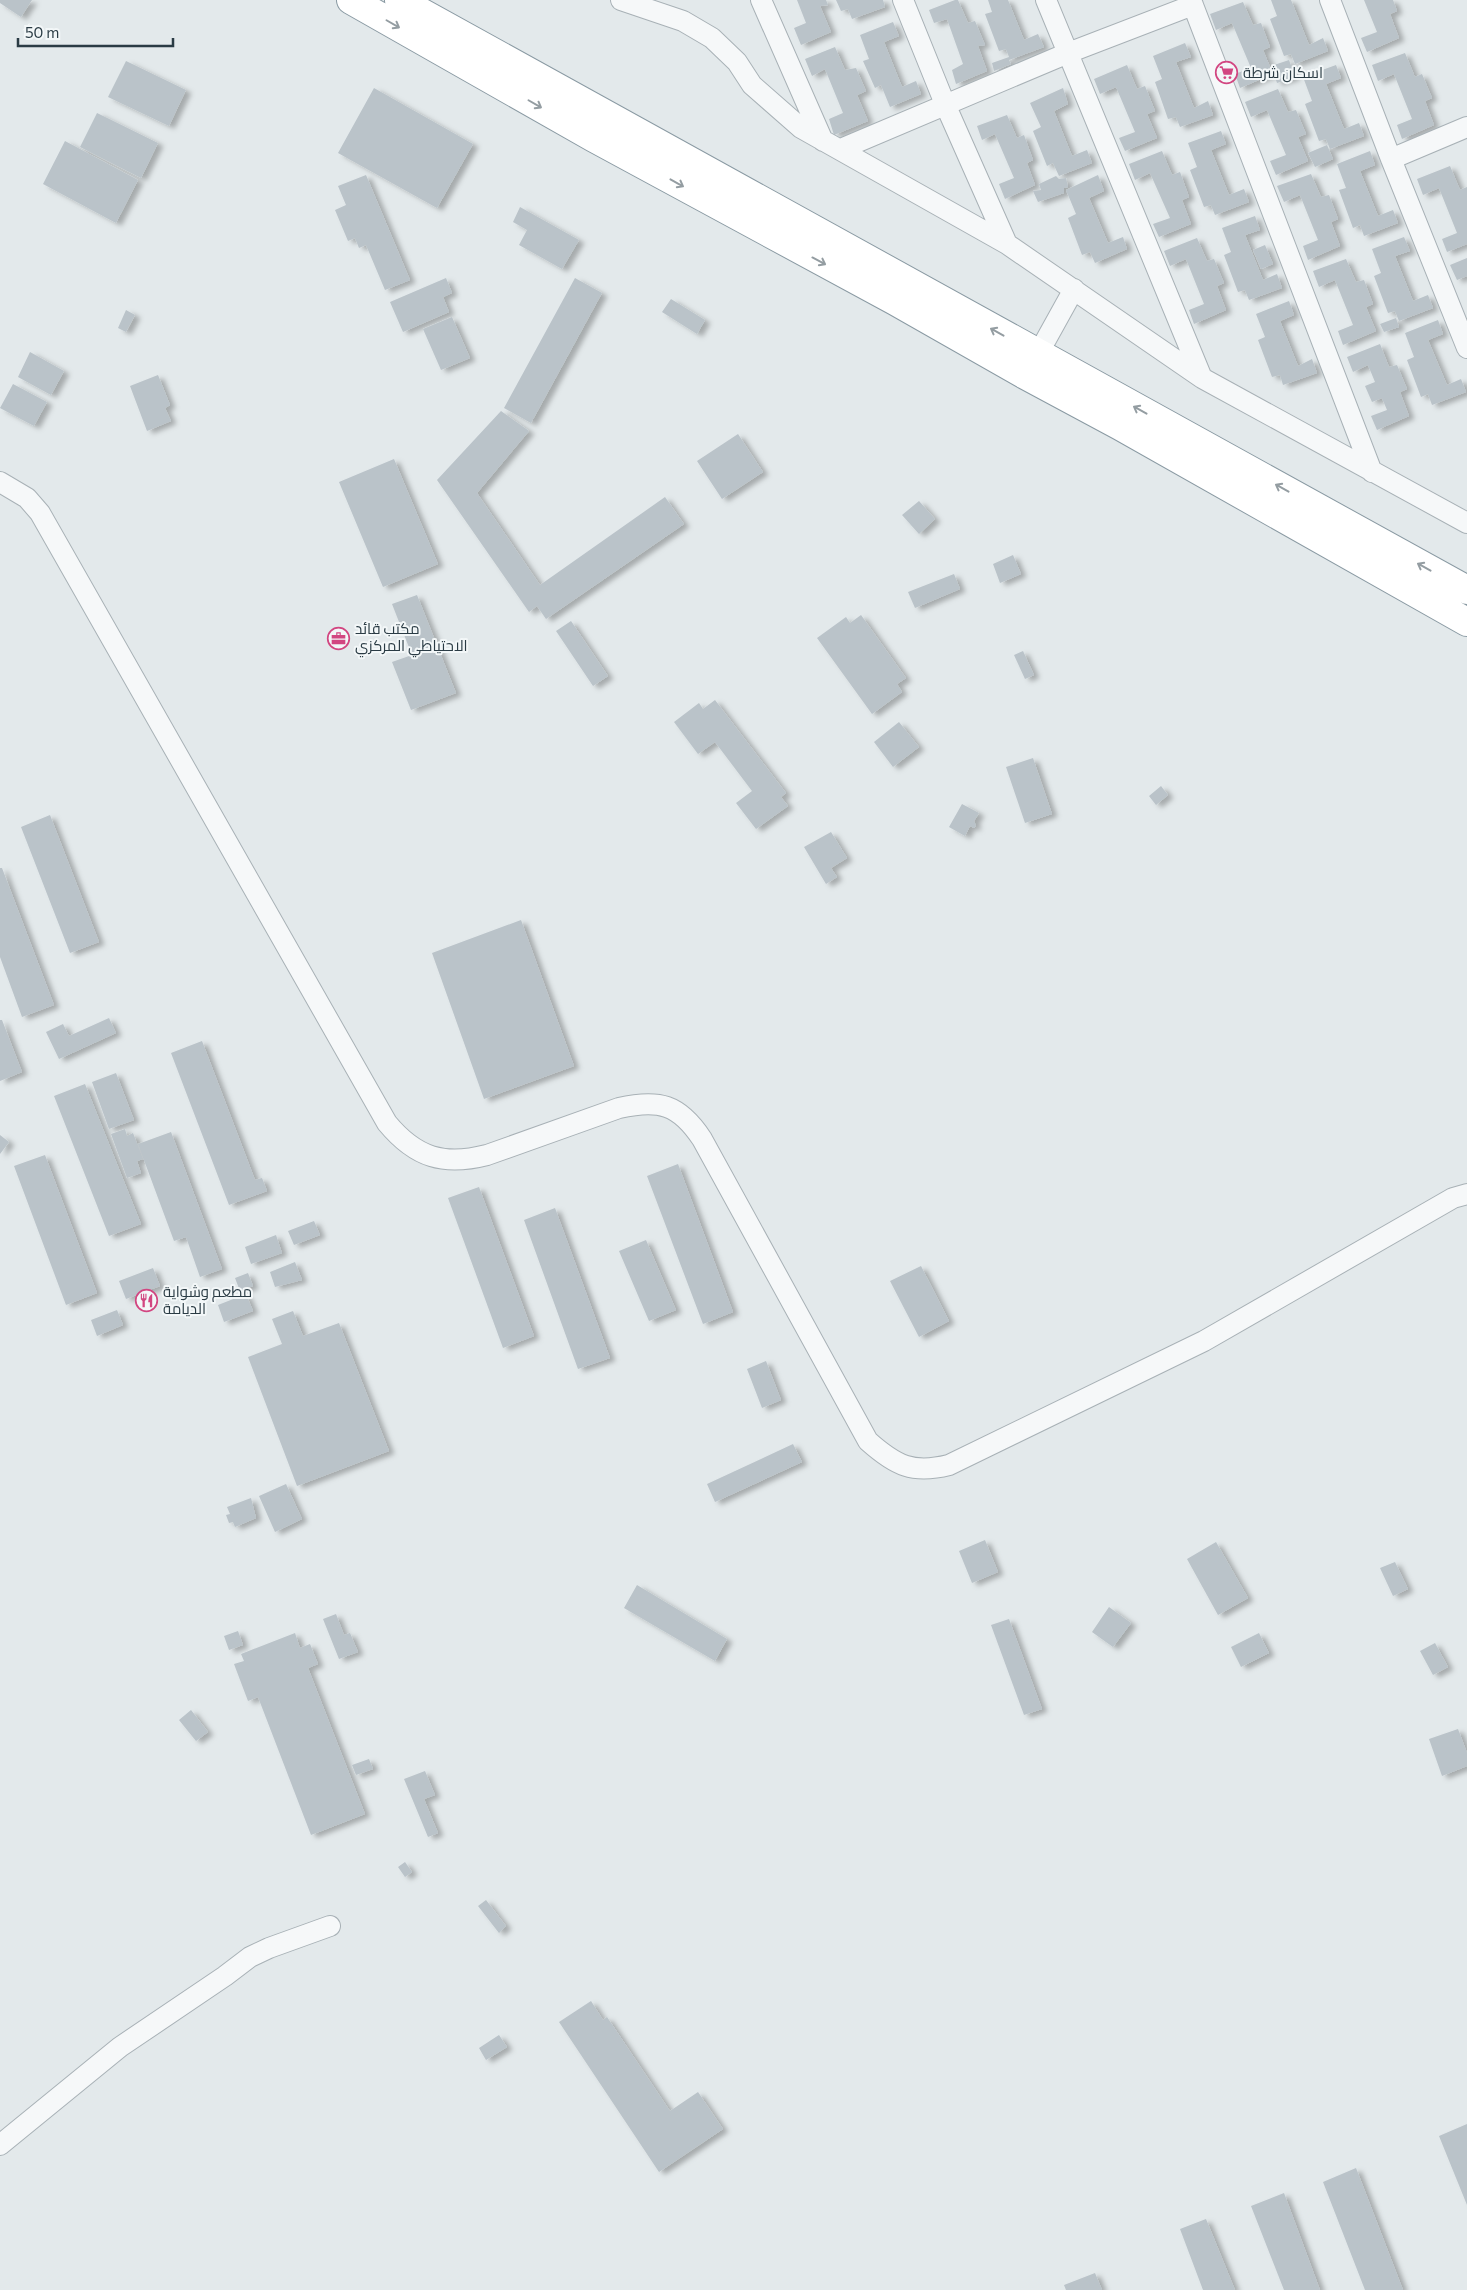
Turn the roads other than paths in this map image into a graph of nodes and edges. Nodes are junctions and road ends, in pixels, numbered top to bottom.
1 (351, 0) edge
2 (398, 0) edge
3 (761, 0) edge
4 (903, 0) edge
5 (1046, 0) edge
6 (1330, 0) edge
7 (625, 1) edge
8 (1192, 3) edge
9 (1068, 53) junction
10 (945, 104) junction
11 (1467, 127) edge
12 (823, 141) junction
13 (841, 149) junction
14 (1391, 159) junction
15 (1007, 244) junction
16 (1074, 289) junction
17 (1467, 348) edge
18 (1038, 354) junction
19 (1202, 378) junction
20 (1372, 472) junction
21 (0, 482) edge
22 (1467, 523) edge
23 (1467, 590) edge
24 (1467, 622) edge
25 (1467, 1194) edge
26 (330, 1926) dead end
27 (0, 2145) edge

1 -> 24 highway
18 -> 2 highway
3 - 12 street
4 - 10 street
5 - 9 street
6 - 14 street
7 - 12 street
8 - 9 street
8 - 20 street
9 - 10 street
9 - 19 street
10 - 13 street
10 - 15 street
11 - 14 street
12 - 13 street
13 - 15 street
14 - 17 street
15 - 16 street
16 - 18 street
16 - 19 street
23 -> 18 highway
19 - 20 street
20 - 22 street
21 - 25 street
26 - 27 street

